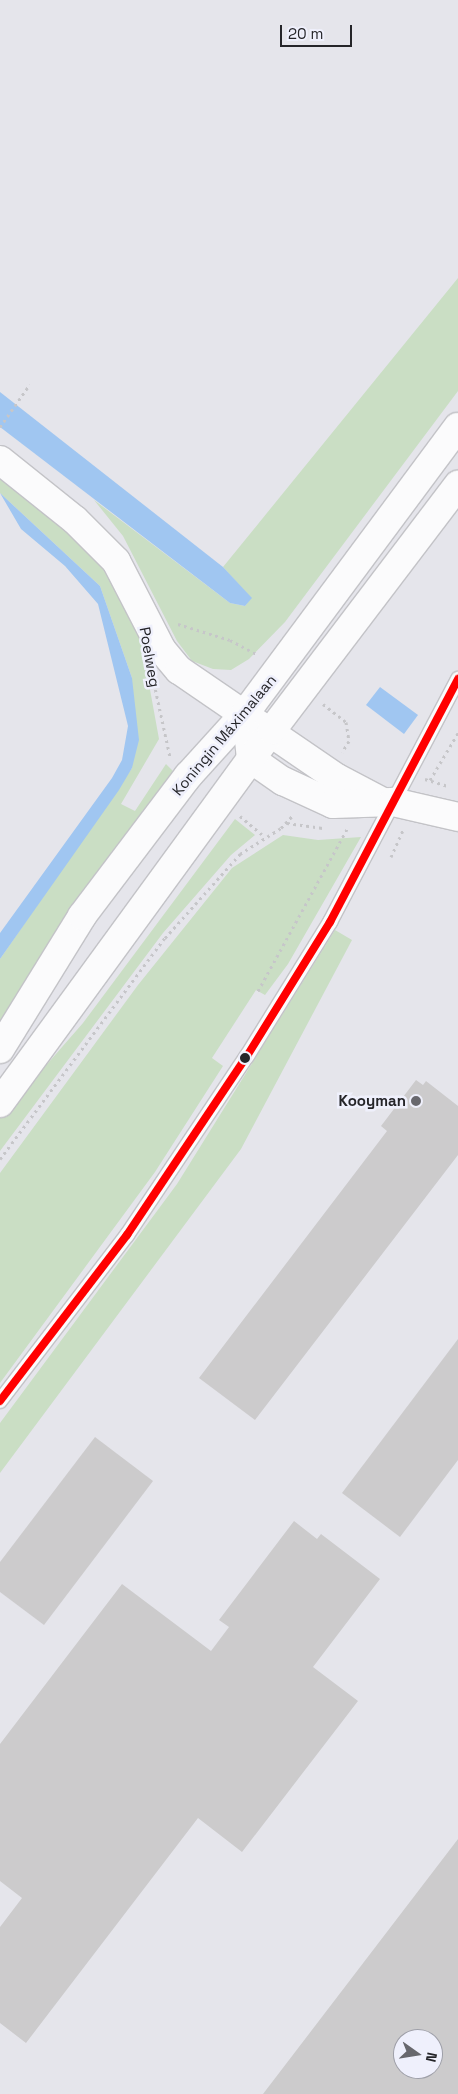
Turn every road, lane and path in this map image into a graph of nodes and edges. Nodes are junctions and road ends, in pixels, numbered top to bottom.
1 (30, 384) dead end
2 (0, 426) edge
3 (458, 427) edge
4 (0, 460) edge
5 (458, 485) edge
6 (153, 678) dead end
7 (458, 679) edge
8 (246, 712) junction
9 (272, 730) junction
10 (458, 733) edge
11 (251, 759) junction
12 (188, 776) junction
13 (430, 780) dead end
14 (221, 800) junction
15 (388, 802) junction
16 (458, 817) edge
17 (287, 823) dead end
18 (350, 824) dead end
19 (404, 827) dead end
20 (264, 836) junction
21 (391, 857) dead end
22 (258, 991) dead end
23 (0, 1049) edge
24 (0, 1103) edge
25 (0, 1159) edge
26 (0, 1401) edge

1 - 2 path
3 - 8 main road, Koningin Máximalaan
4 - 8 main road, Poelweg
5 - 9 main road
6 - 12 path, Poelweg
7 - 15 lane
8 - 9 main road, Poelweg
8 - 11 main road
8 - 12 main road, Koningin Máximalaan
9 - 11 main road
9 - 15 main road, Poelweg
10 - 13 path
11 - 14 main road
11 - 15 main road, Poelweg
12 - 23 main road, Koningin Máximalaan
14 - 20 path
14 - 24 main road
15 - 16 main road, Poelweg
15 - 26 lane
17 - 20 path
18 - 22 path
19 - 21 path
20 - 25 path

